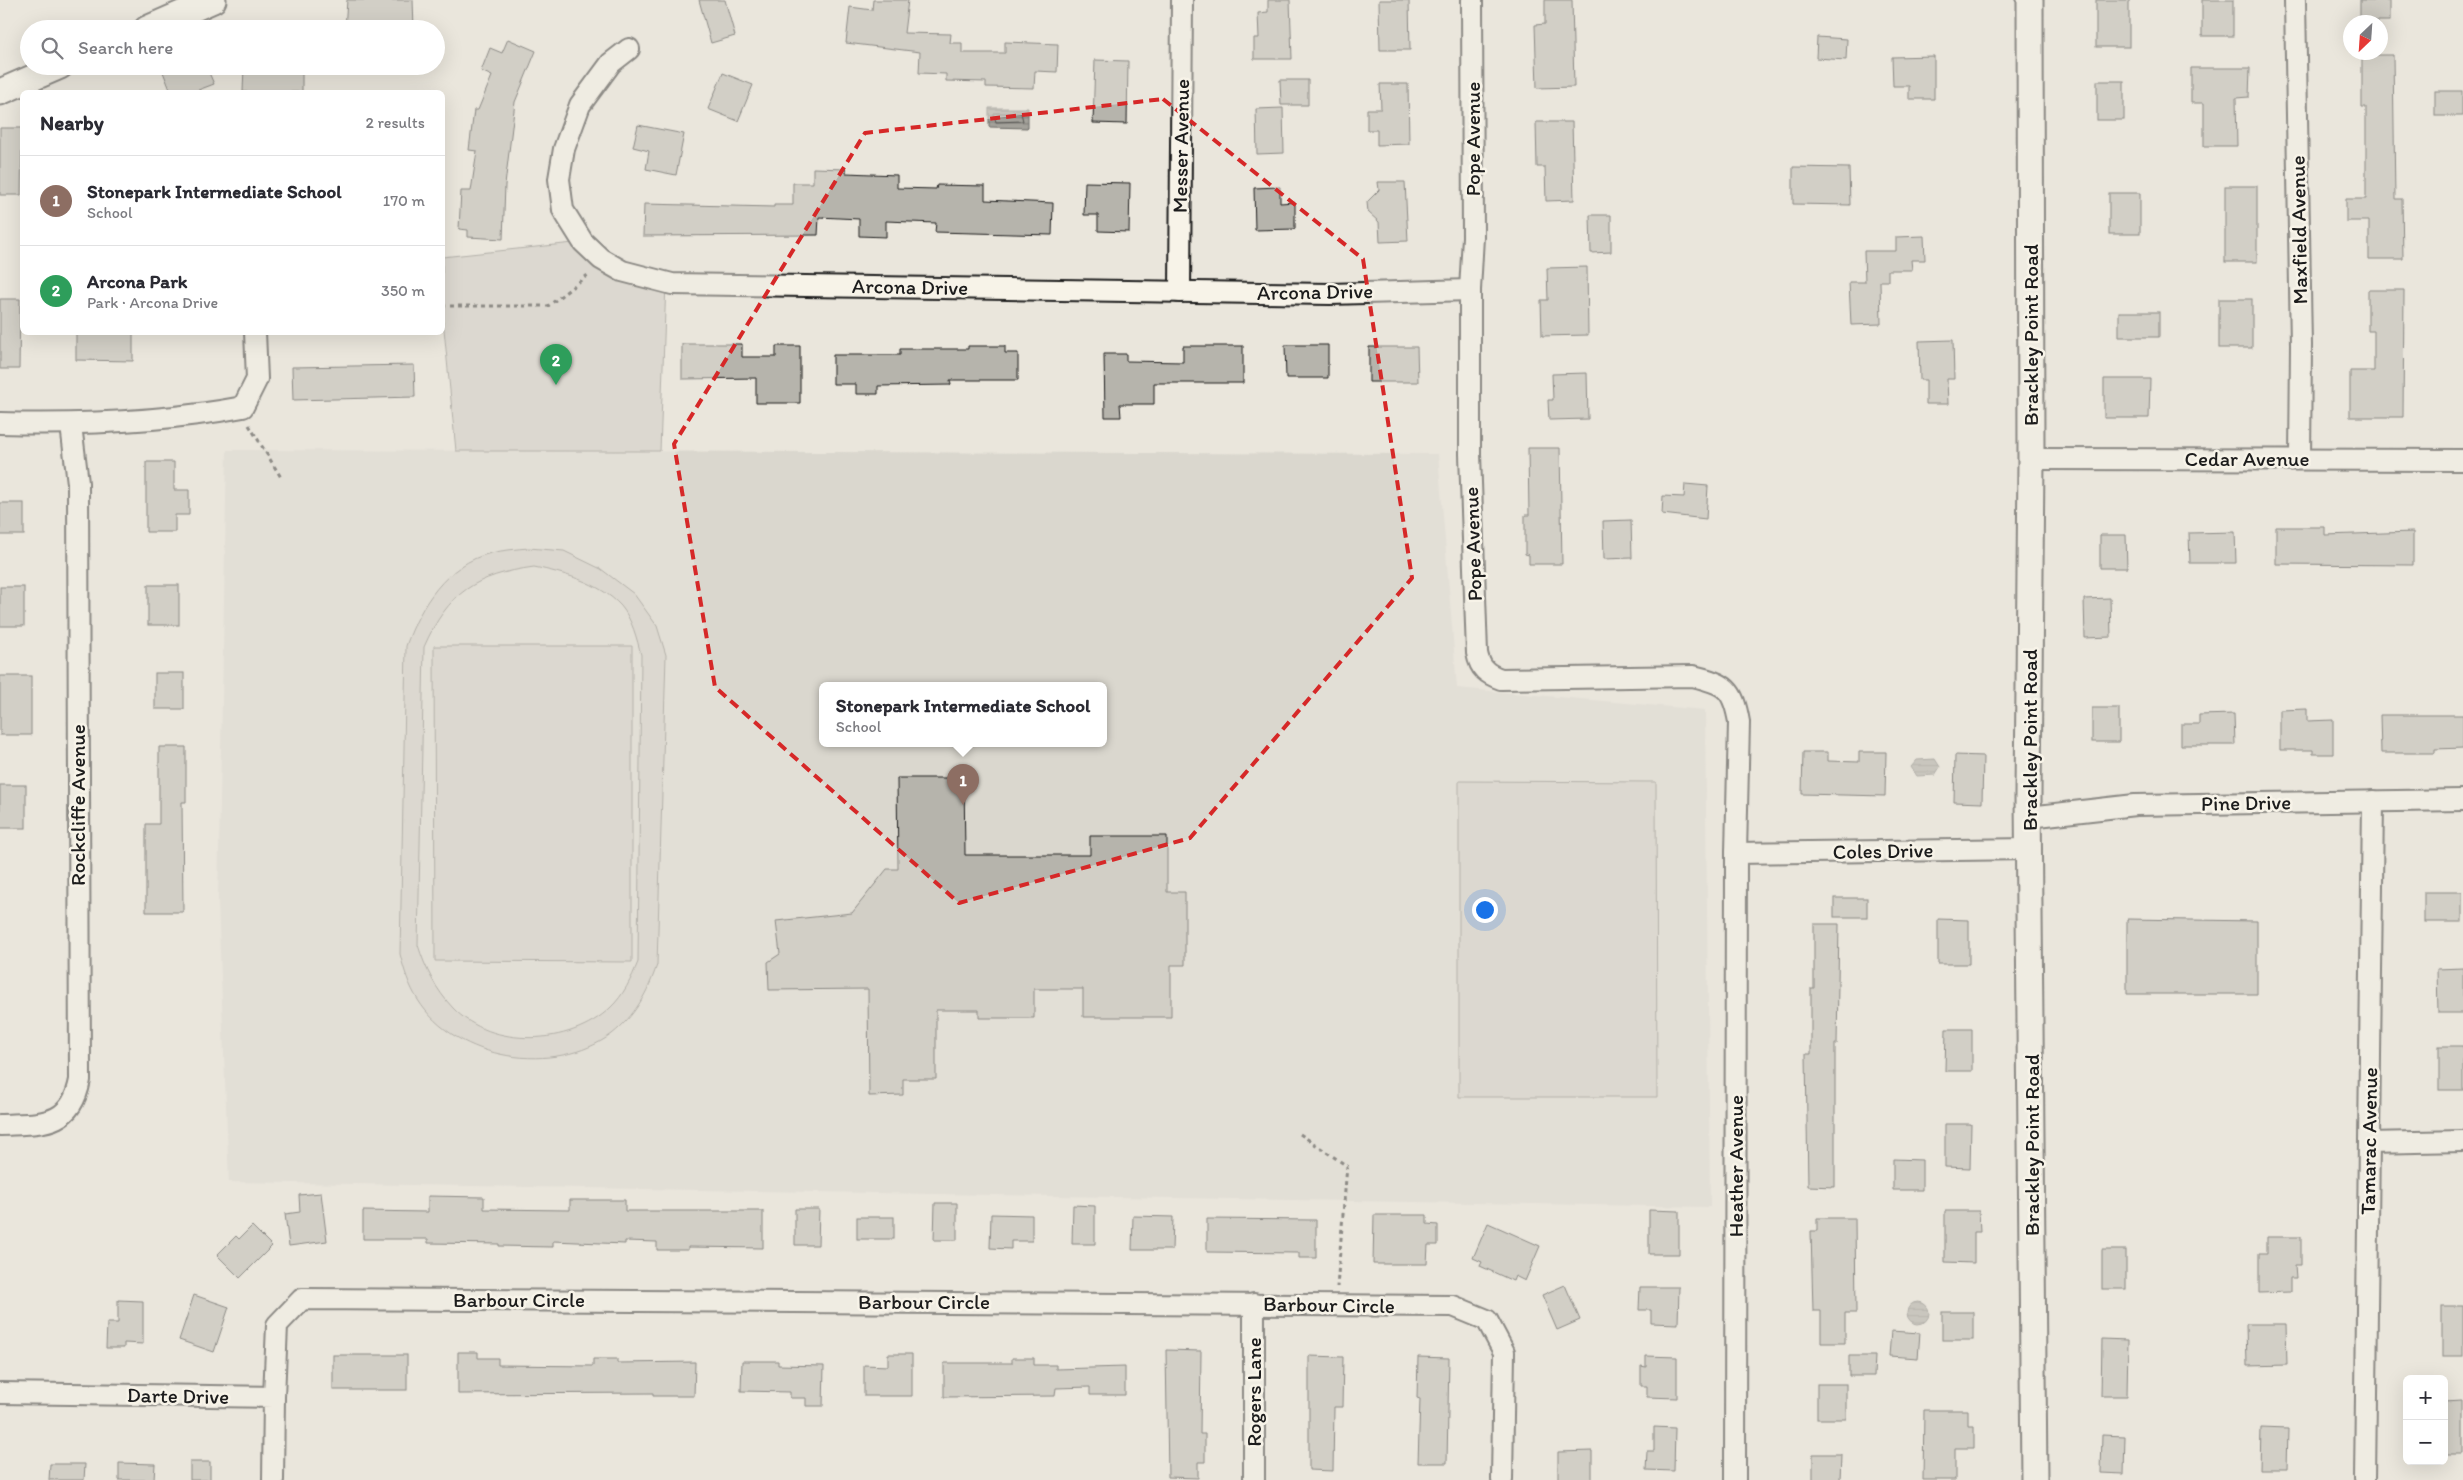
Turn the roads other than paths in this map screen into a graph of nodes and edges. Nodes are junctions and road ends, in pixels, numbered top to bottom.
1 (213, 0) edge
2 (1178, 0) edge
3 (1182, 0) edge
4 (1472, 0) edge
5 (2030, 0) edge
6 (2295, 0) edge
7 (167, 20) edge
8 (629, 49) dead end
9 (39, 75) edge
10 (0, 92) edge
11 (1470, 290) junction
12 (1180, 292) junction
13 (255, 335) edge
14 (0, 423) edge
15 (71, 425) junction
16 (2031, 459) junction
17 (2300, 459) junction
18 (2463, 460) edge
19 (2463, 800) edge
20 (2373, 801) junction
21 (2029, 817) junction
22 (2030, 849) junction
23 (1736, 852) junction
24 (0, 1125) edge
25 (2463, 1141) edge
26 (2369, 1142) junction
27 (1254, 1304) junction
28 (0, 1393) edge
29 (274, 1397) junction
30 (273, 1480) edge
31 (1254, 1480) edge
32 (1502, 1480) edge
33 (1736, 1480) edge
34 (2034, 1480) edge
35 (2365, 1480) edge

1 - 7 main road
2 - 3 street
3 - 12 street, Messer Avenue
4 - 11 street, Pope Avenue
5 - 16 main road, Brackley Point Road
6 - 17 street, Maxfield Avenue
8 - 12 street, Arcona Drive
9 - 10 main road
11 - 12 street, Arcona Drive
11 - 23 street, Pope Avenue
13 - 15 street
14 - 15 street
15 - 24 street, Rockcliffe Avenue
16 - 17 street, Cedar Avenue
16 - 21 main road, Brackley Point Road
17 - 18 street, Cedar Avenue
19 - 20 street, Pine Drive
20 - 21 street, Pine Drive
20 - 26 street, Tamarac Avenue
21 - 22 main road, Brackley Point Road
22 - 23 street, Coles Drive
22 - 34 main road, Brackley Point Road
23 - 33 street, Heather Avenue
25 - 26 street
26 - 35 street, Tamarac Avenue
27 - 29 street, Barbour Circle
27 - 31 street, Rogers Lane
27 - 32 street, Barbour Circle
28 - 29 street, Darte Drive
29 - 30 street

